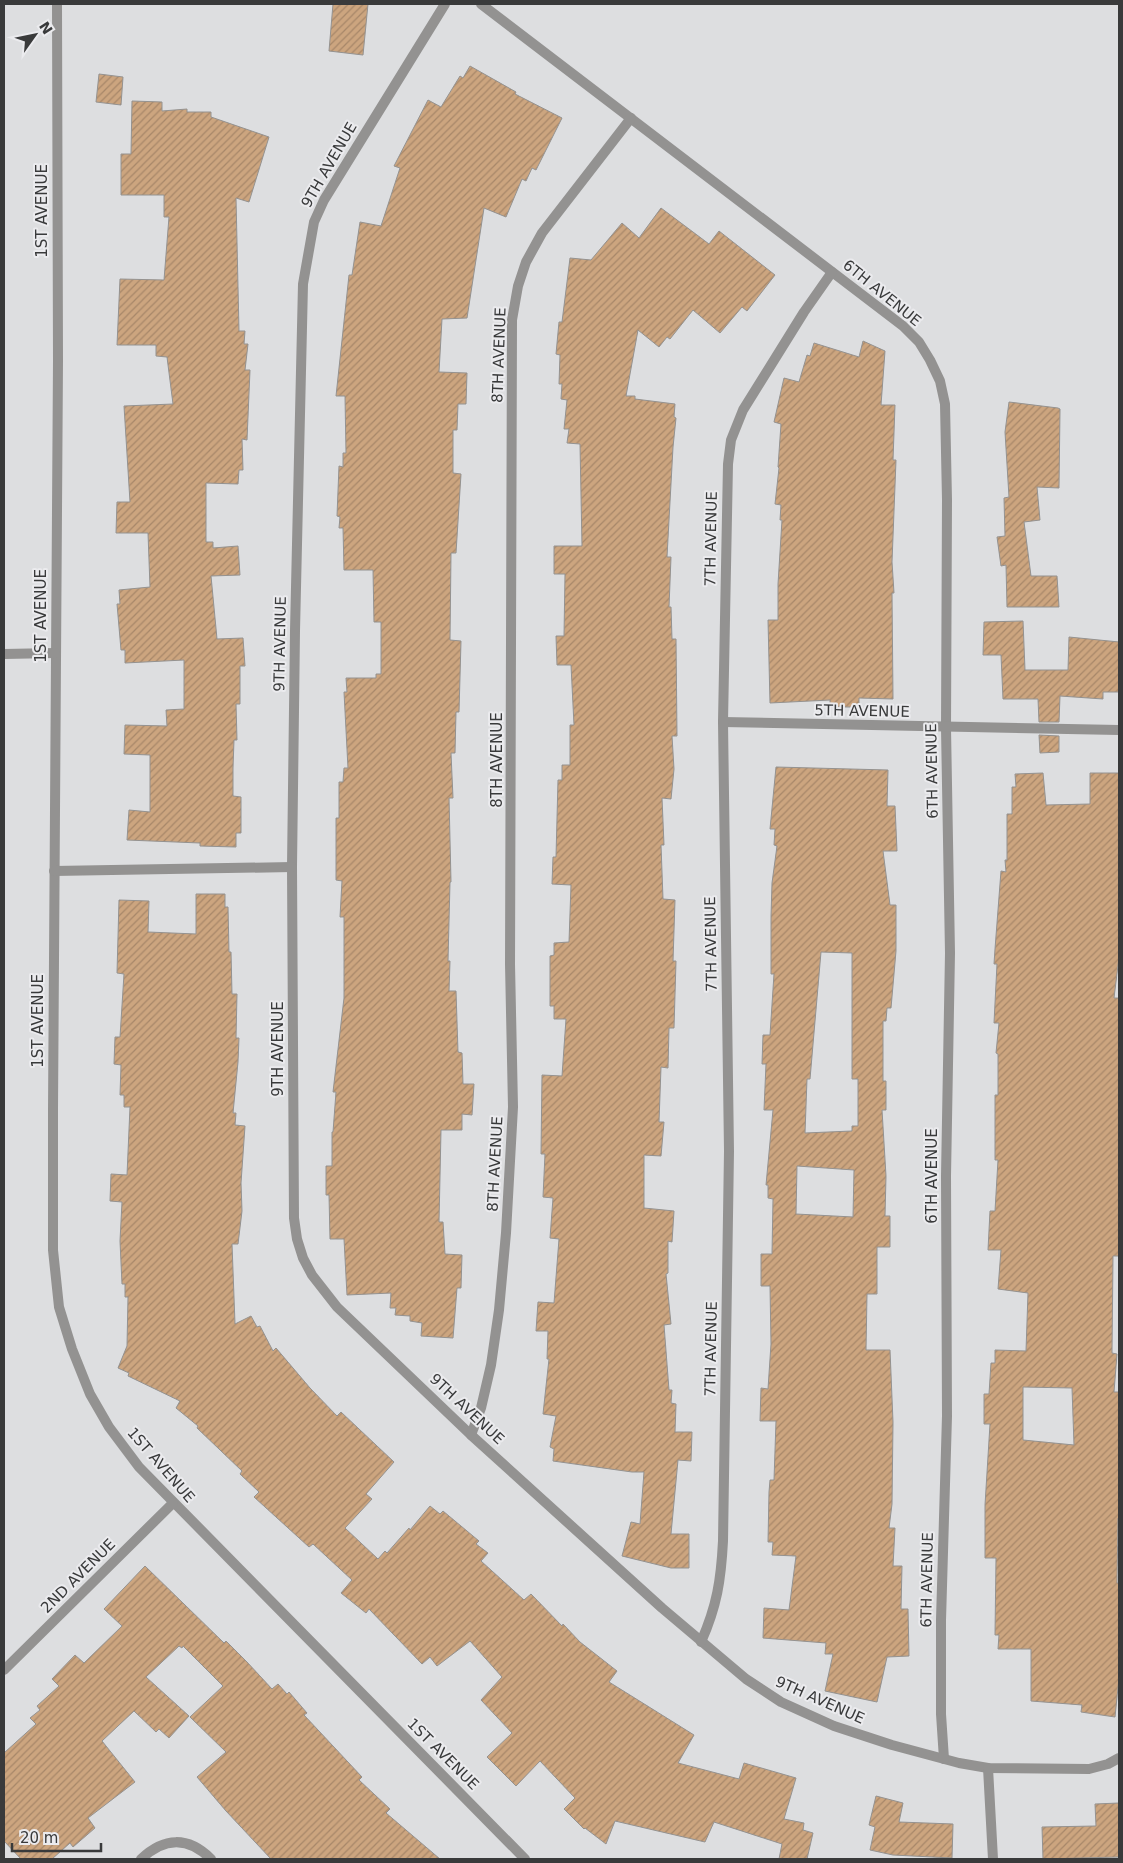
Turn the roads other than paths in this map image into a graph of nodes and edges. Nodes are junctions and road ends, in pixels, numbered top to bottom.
1 (57, 4) edge
2 (445, 4) edge
3 (481, 4) edge
4 (631, 118) junction
5 (832, 272) junction
6 (55, 653) junction
7 (4, 654) edge
8 (723, 722) junction
9 (946, 728) junction
10 (1119, 730) edge
11 (292, 867) junction
12 (54, 871) junction
13 (471, 1435) junction
14 (173, 1503) junction
15 (702, 1642) junction
16 (4, 1670) edge
17 (1119, 1758) edge
18 (944, 1759) junction
19 (988, 1768) junction
20 (141, 1859) edge
21 (211, 1859) edge
22 (525, 1859) edge
23 (993, 1859) edge

1 - 6 street, 1ST AVENUE
2 - 11 street, 9TH AVENUE
3 - 4 street, 6TH AVENUE
4 - 5 street, 6TH AVENUE
4 - 13 street, 8TH AVENUE
5 - 8 street, 7TH AVENUE
5 - 9 street, 6TH AVENUE
6 - 7 street
6 - 12 street, 1ST AVENUE
8 - 9 street, 5TH AVENUE
8 - 15 street, 7TH AVENUE
9 - 10 street, 5TH AVENUE
9 - 18 street, 6TH AVENUE
11 - 12 street
11 - 13 street, 9TH AVENUE
12 - 14 street, 1ST AVENUE
13 - 15 street, 9TH AVENUE
14 - 16 street, 2ND AVENUE
14 - 22 street, 1ST AVENUE
15 - 18 street, 9TH AVENUE
17 - 19 street
18 - 19 street, 9TH AVENUE
19 - 23 street
20 - 21 street

